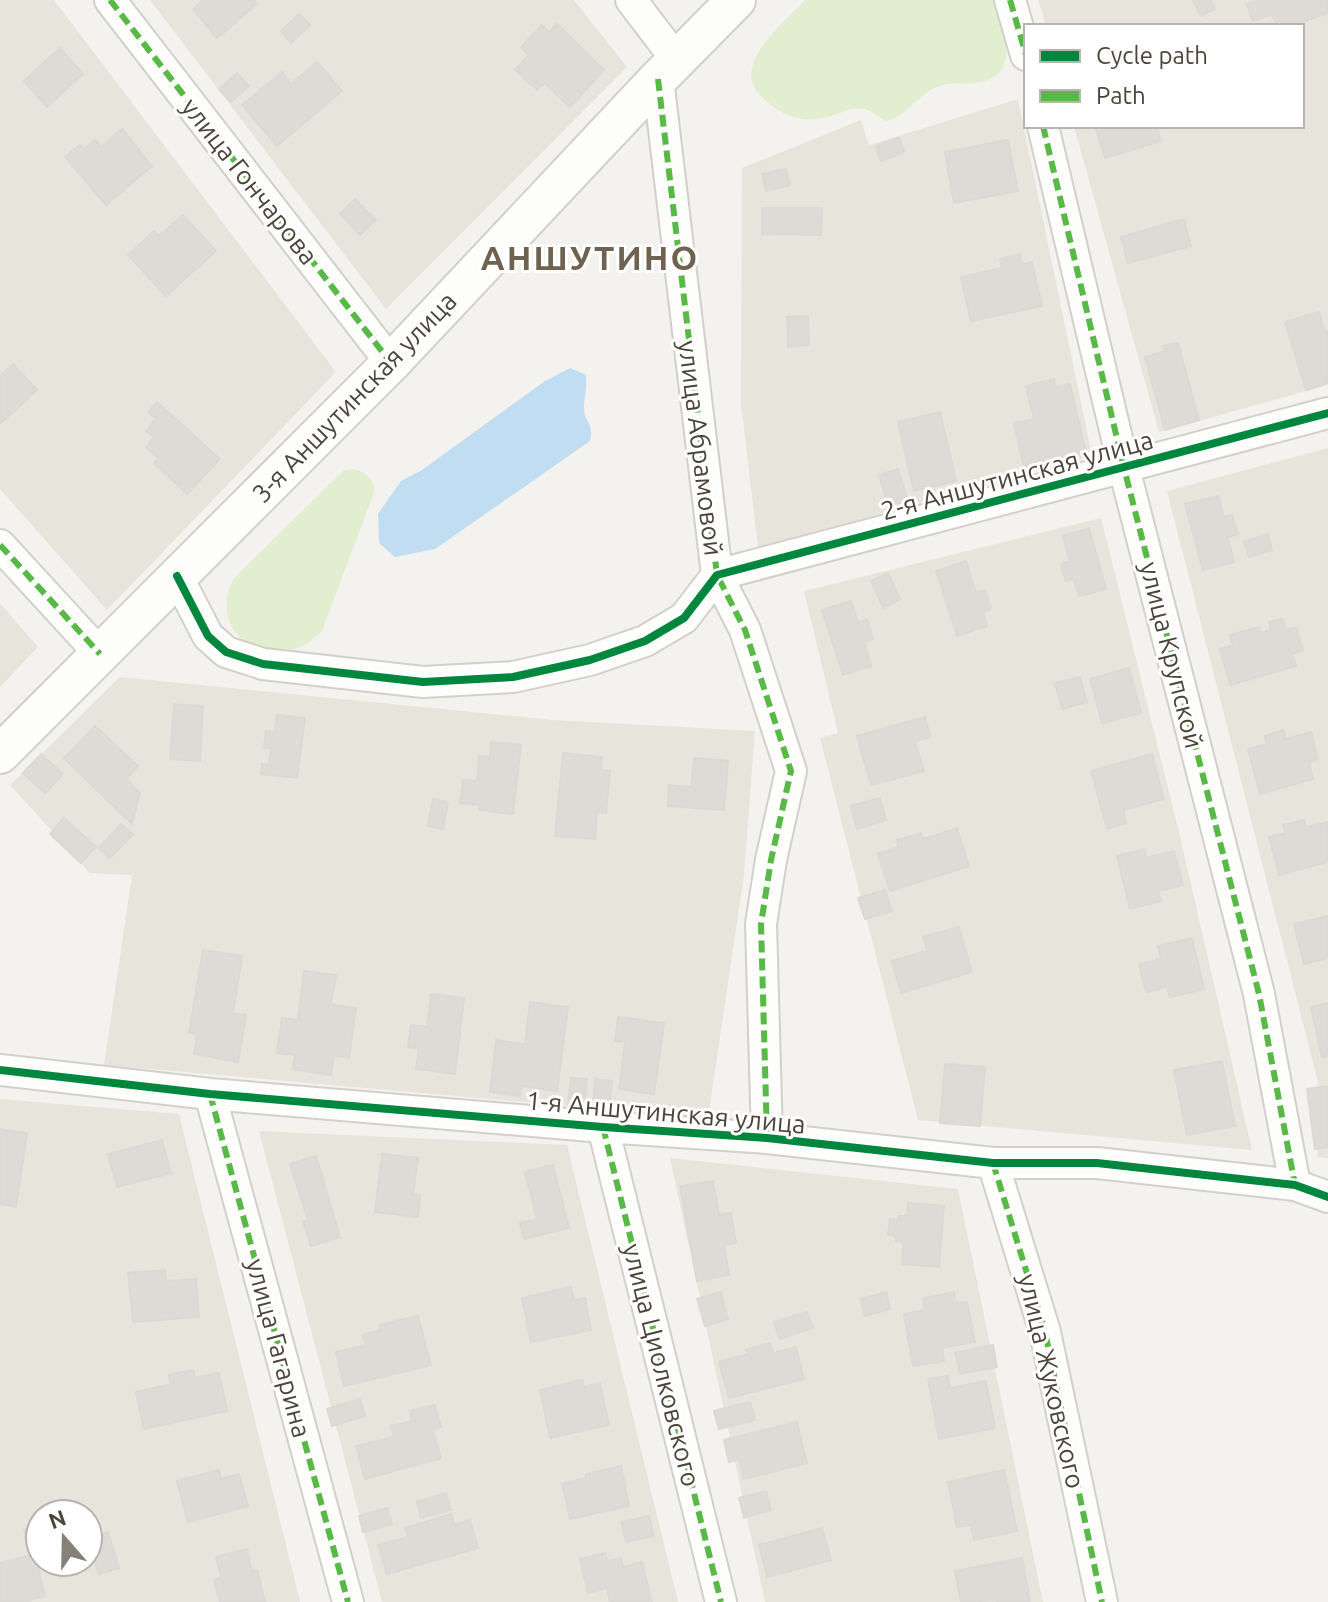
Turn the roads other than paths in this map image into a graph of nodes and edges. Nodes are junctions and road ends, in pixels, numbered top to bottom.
1 (110, 0) edge
2 (631, 0) edge
3 (736, 0) edge
4 (1010, 0) edge
5 (1024, 48) edge
6 (667, 69) junction
7 (1043, 128) edge
8 (391, 363) junction
9 (1328, 413) edge
10 (1124, 468) junction
11 (0, 545) edge
12 (717, 575) junction
13 (177, 576) junction
14 (100, 654) junction
15 (0, 754) edge
16 (0, 1070) edge
17 (210, 1094) junction
18 (603, 1127) junction
19 (767, 1138) junction
20 (993, 1163) junction
21 (1295, 1185) junction
22 (1328, 1197) edge
23 (348, 1602) edge
24 (721, 1602) edge
25 (1102, 1602) edge

1 - 8 street, улица Гончарова
2 - 6 street
3 - 6 street, 3-я Аншутинская улица
4 - 5 street
6 - 8 street, 3-я Аншутинская улица
6 - 12 street, улица Абрамовой
7 - 10 street, улица Крупской
8 - 13 street, 3-я Аншутинская улица
9 - 10 street, 2-я Аншутинская улица
10 - 12 street, 2-я Аншутинская улица
10 - 21 street, улица Крупской
11 - 14 street
12 - 13 street
12 - 19 street, улица Абрамовой
13 - 14 street, 3-я Аншутинская улица
14 - 15 street, 3-я Аншутинская улица
16 - 17 street, 1-я Аншутинская улица
17 - 18 street, 1-я Аншутинская улица
17 - 23 street, улица Гагарина
18 - 19 street, 1-я Аншутинская улица
18 - 24 street, улица Циолковского
19 - 20 street, 1-я Аншутинская улица
20 - 21 street, 1-я Аншутинская улица
20 - 25 street, улица Жуковского
21 - 22 street, 1-я Аншутинская улица

